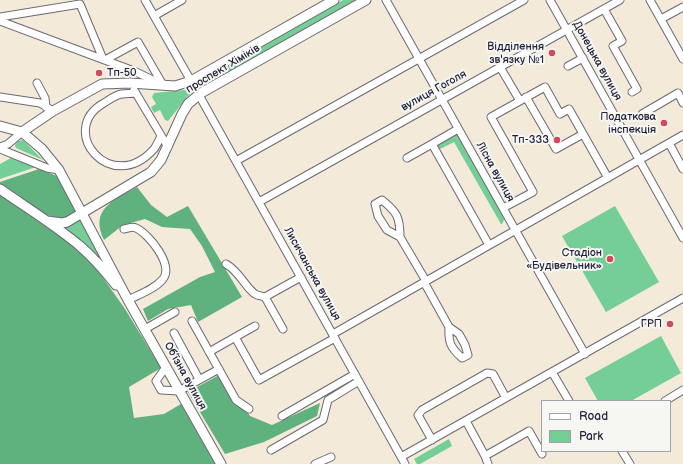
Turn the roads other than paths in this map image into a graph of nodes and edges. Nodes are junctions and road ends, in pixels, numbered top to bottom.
1 (145, 0) edge
2 (182, 0) edge
3 (334, 0) edge
4 (366, 0) edge
5 (386, 0) edge
6 (524, 0) edge
7 (550, 0) edge
8 (620, 0) edge
9 (650, 0) edge
10 (683, 7) edge
11 (604, 9) junction
12 (154, 16) junction
13 (0, 17) edge
14 (661, 19) junction
15 (0, 21) edge
16 (567, 30) junction
17 (583, 58) junction
18 (419, 59) junction
19 (683, 59) edge
20 (104, 60) junction
21 (568, 66) dead end
22 (500, 67) junction
23 (191, 81) junction
24 (130, 82) junction
25 (37, 83) dead end
26 (163, 85) junction
27 (632, 92) dead end
28 (136, 93) junction
29 (199, 95) junction
30 (0, 97) edge
31 (442, 99) junction
32 (523, 99) junction
33 (683, 103) edge
34 (50, 109) junction
35 (642, 114) dead end
36 (0, 126) edge
37 (458, 129) junction
38 (22, 132) junction
39 (583, 134) junction
40 (161, 136) junction
41 (683, 136) edge
42 (669, 143) junction
43 (432, 144) junction
44 (168, 147) junction
45 (0, 148) edge
46 (407, 158) dead end
47 (640, 160) junction
48 (236, 161) junction
49 (683, 168) edge
50 (59, 170) junction
51 (608, 178) junction
52 (0, 190) edge
53 (259, 202) junction
54 (503, 208) junction
55 (82, 213) junction
56 (47, 221) junction
57 (124, 229) dead end
58 (515, 230) junction
59 (400, 237) junction
60 (683, 238) edge
61 (489, 245) junction
62 (226, 264) dead end
63 (301, 277) junction
64 (425, 282) junction
65 (265, 297) junction
66 (683, 298) edge
67 (128, 300) junction
68 (175, 312) dead end
69 (192, 321) dead end
70 (255, 326) dead end
71 (449, 327) junction
72 (145, 329) junction
73 (283, 329) dead end
74 (174, 333) dead end
75 (334, 336) junction
76 (235, 337) junction
77 (209, 352) junction
78 (585, 354) junction
79 (166, 367) junction
80 (219, 368) junction
81 (552, 372) junction
82 (357, 377) junction
83 (200, 379) junction
84 (683, 390) edge
85 (179, 391) junction
86 (506, 398) junction
87 (568, 400) edge
88 (666, 400) edge
89 (249, 409) dead end
90 (282, 416) dead end
91 (466, 420) junction
92 (432, 440) junction
93 (271, 450) dead end
94 (623, 452) edge
95 (542, 454) dead end
96 (331, 456) dead end
97 (485, 456) junction
98 (402, 457) junction
99 (221, 464) edge
100 (315, 464) edge
101 (405, 464) edge
102 (488, 464) edge
103 (630, 464) edge

1 - 12 street
2 - 12 street
3 - 23 main road, проспект Хіміків
4 - 29 main road, проспект Хіміків
5 - 18 street, Лісна вулиця
6 - 18 street
7 - 16 street, Донецька вулиця
8 - 11 street, вулиця Гоголя
9 - 14 street
10 - 14 street
11 - 16 street, вулиця Гоголя
11 - 27 street
12 - 23 street
13 - 20 street
14 - 19 street
15 - 20 street
16 - 17 street, Донецька вулиця
16 - 22 street, вулиця Гоголя
17 - 21 street
17 - 47 street, Донецька вулиця
18 - 31 street, Лісна вулиця
18 - 48 street
20 - 26 street
20 - 26 street
22 - 31 street, вулиця Гоголя
22 - 32 street
23 - 26 main road, проспект Хіміків
24 - 26 main road, проспект Хіміків
24 - 28 street
24 - 34 main road, проспект Хіміків
25 - 34 street
28 - 40 street
28 - 40 street
29 - 44 main road, проспект Хіміків
29 - 48 street, Лисичанська вулиця
30 - 34 street
31 - 37 street, Лісна вулиця
31 - 53 street, вулиця Гоголя
32 - 39 street
32 - 39 street
32 - 54 street
33 - 35 street
34 - 38 main road, проспект Хіміків
36 - 38 main road
37 - 43 street
37 - 54 street, Лісна вулиця
38 - 45 street
38 - 50 main road
39 - 51 street
40 - 44 street
41 - 42 street
42 - 47 street
42 - 49 street
43 - 46 street
43 - 61 street
44 - 55 main road, проспект Хіміків
45 - 50 street
47 - 51 street
47 - 60 street, Донецька вулиця
48 - 53 street, Лисичанська вулиця
50 - 55 main road
51 - 58 street
52 - 56 main road
53 - 63 street, Лисичанська вулиця
54 - 58 street, Лісна вулиця
55 - 56 main road, проспект Хіміків
55 - 67 main road
56 - 67 main road
57 - 67 street
58 - 61 street
58 - 78 street, Лісна вулиця
59 - 59 street
59 - 64 street
61 - 64 street
62 - 65 street
63 - 65 street
63 - 75 street, Лисичанська вулиця
64 - 71 street
64 - 75 street
65 - 73 street
66 - 78 street
67 - 72 main road, Об’їзна вулиця
68 - 72 street
69 - 77 street
70 - 76 street
71 - 71 street
72 - 79 main road, Об’їзна вулиця
74 - 83 street
75 - 76 street
75 - 82 street, Лисичанська вулиця
76 - 77 street
77 - 80 street
78 - 81 street
79 - 85 main road, Об’їзна вулиця
79 - 85 street
80 - 83 street
80 - 89 street
81 - 86 street
81 - 87 street
82 - 90 street
82 - 93 street
82 - 98 street, Лисичанська вулиця
83 - 85 street
84 - 88 street
85 - 99 main road, Об’їзна вулиця
86 - 91 street
86 - 92 street
91 - 92 street
91 - 97 street
92 - 98 street
94 - 103 street
95 - 97 street
96 - 100 street
97 - 102 street
98 - 101 street, Лисичанська вулиця

